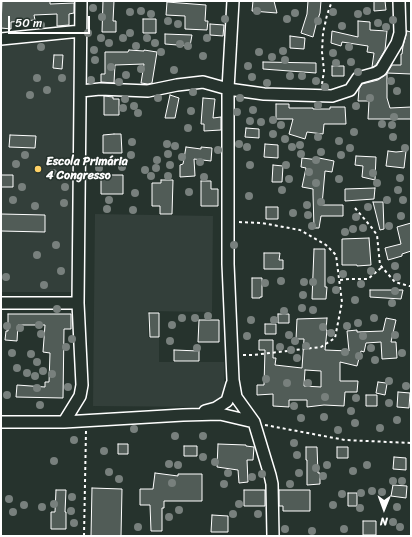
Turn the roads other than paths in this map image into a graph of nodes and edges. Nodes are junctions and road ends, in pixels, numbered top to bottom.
1 (81, 1) edge
2 (233, 1) edge
3 (399, 1) edge
4 (81, 31) junction
5 (405, 32) edge
6 (1, 39) edge
7 (228, 89) junction
8 (81, 91) junction
9 (1, 303) edge
10 (78, 303) junction
11 (233, 380) junction
12 (183, 415) junction
13 (1, 422) edge
14 (64, 422) junction
15 (254, 422) junction
16 (273, 536) edge

1 - 4 street
2 - 7 street
3 - 5 street
4 - 6 street
4 - 8 street
5 - 7 street
7 - 8 street
7 - 11 street
8 - 10 street
9 - 10 street
10 - 14 street
11 - 12 street
11 - 15 street
12 - 14 street
12 - 15 street
13 - 14 street
15 - 16 street

